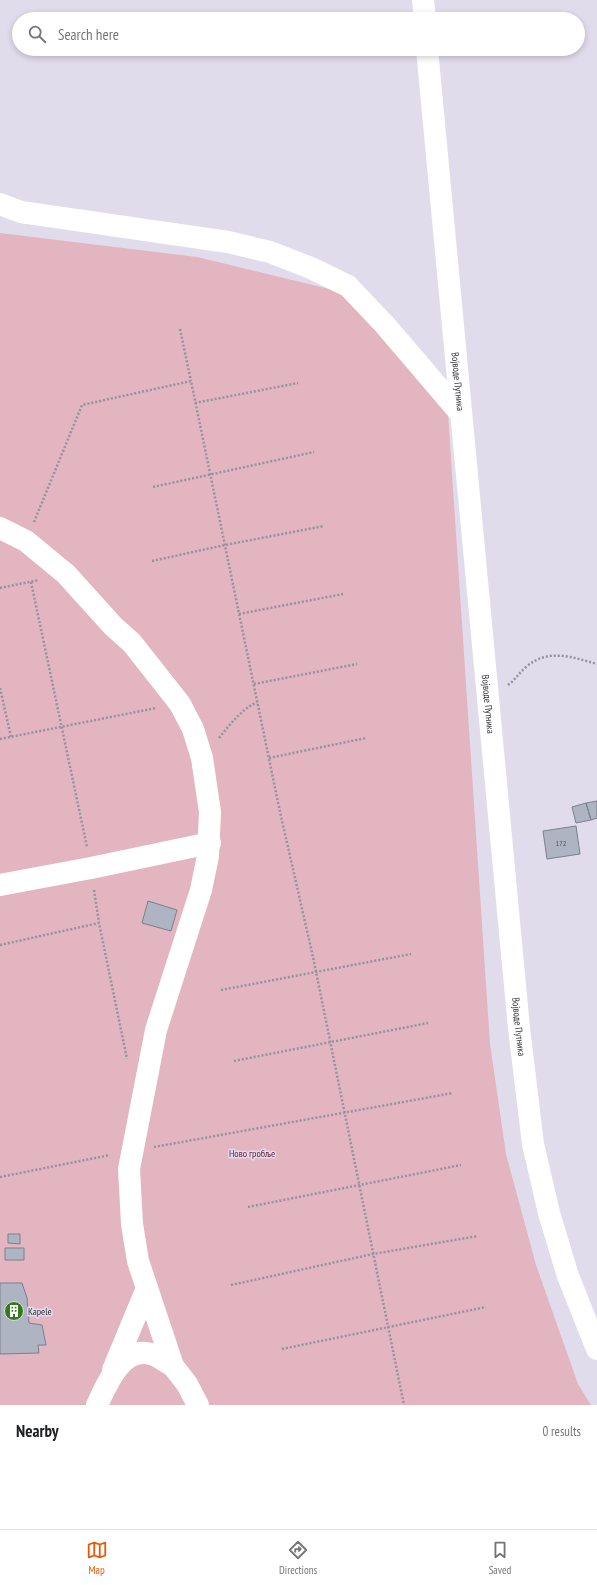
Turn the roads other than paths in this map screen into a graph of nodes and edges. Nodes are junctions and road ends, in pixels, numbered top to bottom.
1 (423, 0) edge
2 (424, 12) edge
3 (428, 56) edge
4 (0, 204) edge
5 (461, 414) junction
6 (0, 528) edge
7 (210, 843) junction
8 (0, 885) edge
9 (147, 1288) junction
10 (597, 1349) edge
11 (173, 1366) junction
12 (108, 1382) junction
13 (96, 1405) edge
14 (198, 1405) edge

1 - 2 street
3 - 5 street, Војводе Путника
4 - 5 street
5 - 10 street, Војводе Путника
6 - 7 street
7 - 8 street
7 - 9 street
9 - 11 street
9 - 12 street
11 - 12 street
11 - 14 street
12 - 13 street

